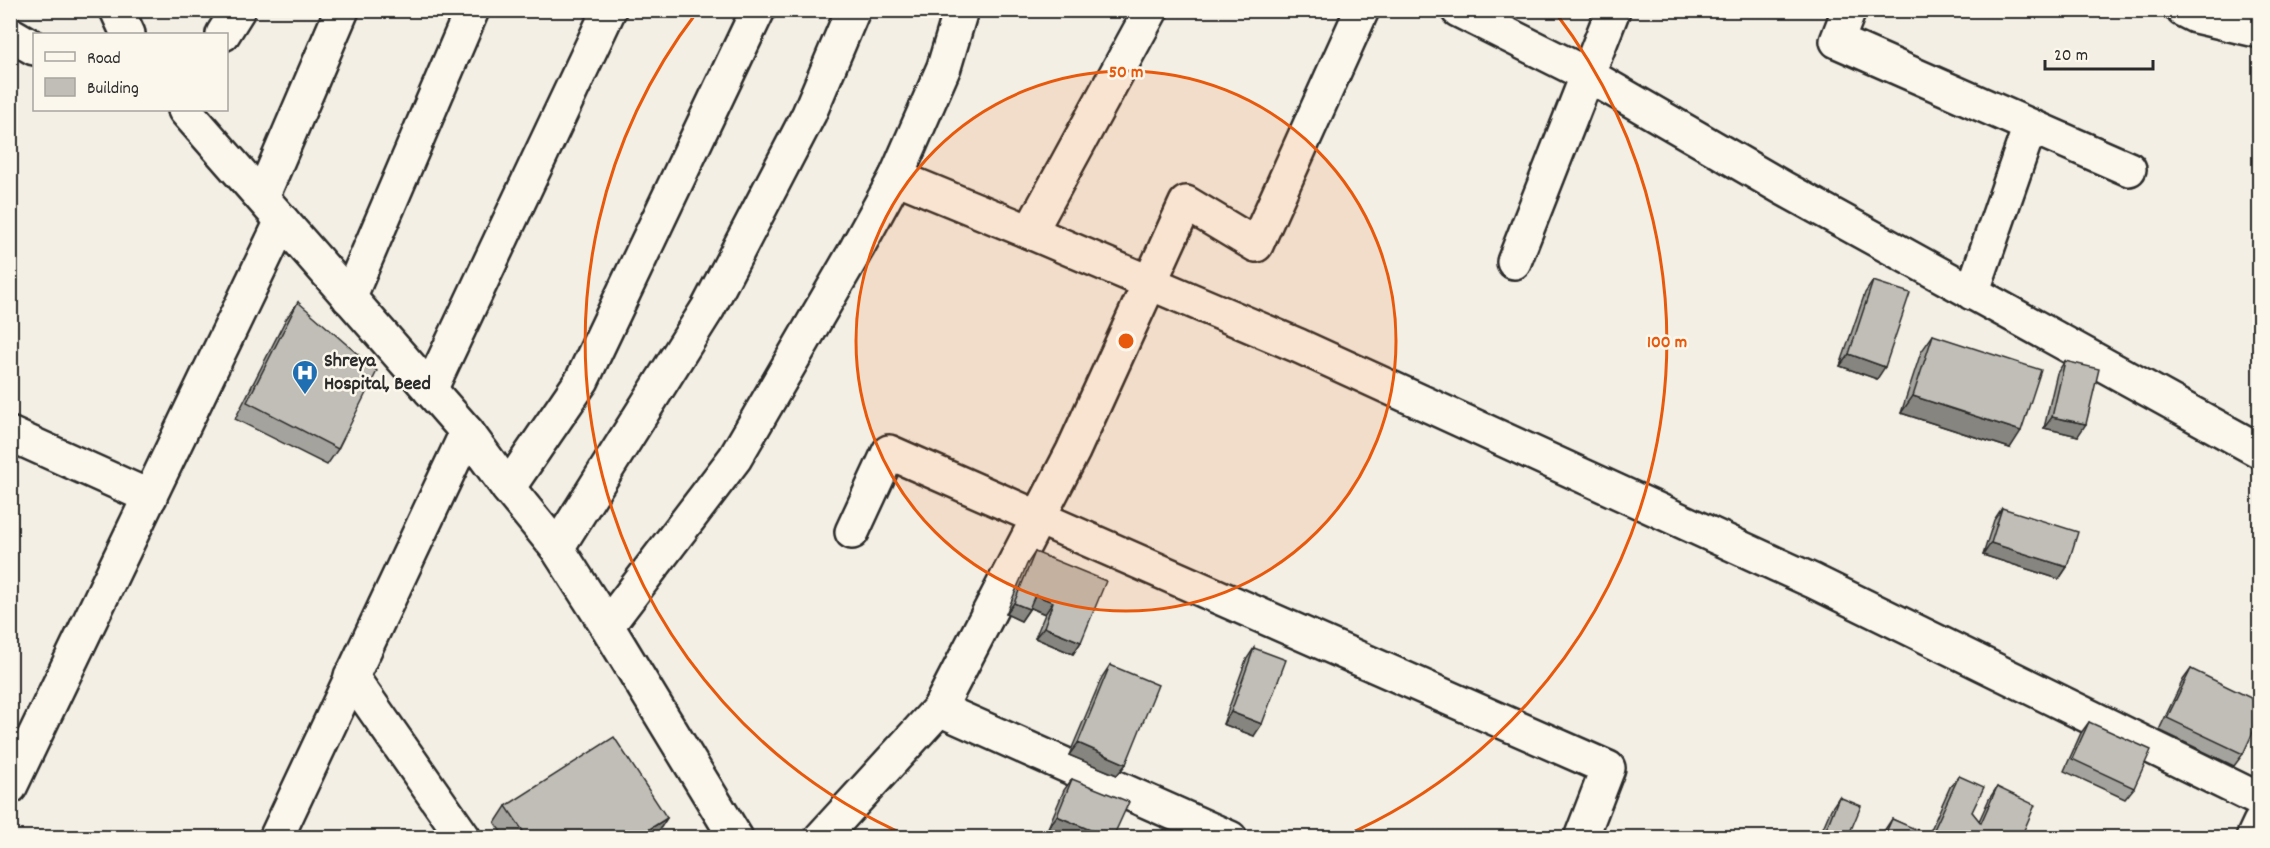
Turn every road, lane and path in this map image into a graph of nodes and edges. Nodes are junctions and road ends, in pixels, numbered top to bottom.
1 (117, 10) edge
2 (238, 10) edge
3 (342, 10) edge
4 (472, 10) edge
5 (609, 10) edge
6 (758, 10) edge
7 (854, 10) edge
8 (961, 10) edge
9 (1151, 10) edge
10 (1362, 10) edge
11 (1458, 10) edge
12 (1613, 10) edge
13 (1849, 10) edge
14 (2182, 10) edge
15 (2246, 22) edge
16 (128, 33) edge
17 (224, 33) edge
18 (10, 34) edge
19 (33, 47) edge
20 (33, 57) edge
21 (10, 64) edge
22 (1588, 75) junction
23 (186, 111) edge
24 (2030, 126) junction
25 (2129, 169) dead end
26 (896, 177) junction
27 (272, 209) junction
28 (1030, 232) junction
29 (1514, 262) dead end
30 (1149, 284) junction
31 (1972, 292) junction
32 (349, 298) junction
33 (430, 390) junction
34 (467, 432) junction
35 (10, 434) edge
36 (2259, 451) edge
37 (508, 488) junction
38 (150, 497) junction
39 (1038, 518) junction
40 (852, 532) dead end
41 (557, 549) junction
42 (607, 626) junction
43 (351, 676) junction
44 (939, 709) junction
45 (23, 727) edge
46 (10, 787) edge
47 (2259, 800) edge
48 (2259, 823) edge
49 (276, 837) edge
50 (464, 837) edge
51 (736, 837) edge
52 (821, 837) edge
53 (1230, 837) edge
54 (1581, 837) edge
55 (2253, 837) edge

1 - 16 street
2 - 17 street
3 - 27 street
4 - 32 street
5 - 33 street
6 - 37 street
7 - 41 street
8 - 26 street
9 - 28 street
10 - 30 street
11 - 22 street
12 - 22 street
13 - 24 street
14 - 15 street
18 - 19 street
20 - 21 street
22 - 29 street
22 - 31 street
23 - 27 street
24 - 25 street
24 - 31 street
26 - 28 street
26 - 42 street
27 - 32 street
27 - 38 street
28 - 30 street
30 - 39 street
30 - 47 street
31 - 36 street
32 - 33 street
33 - 34 street
34 - 37 street
34 - 43 street
35 - 38 street
37 - 41 street
38 - 45 street
39 - 40 street
39 - 44 street
39 - 54 street
41 - 42 street
42 - 51 street
43 - 49 street
43 - 50 street
44 - 52 street
44 - 53 street
45 - 46 street
48 - 55 street

